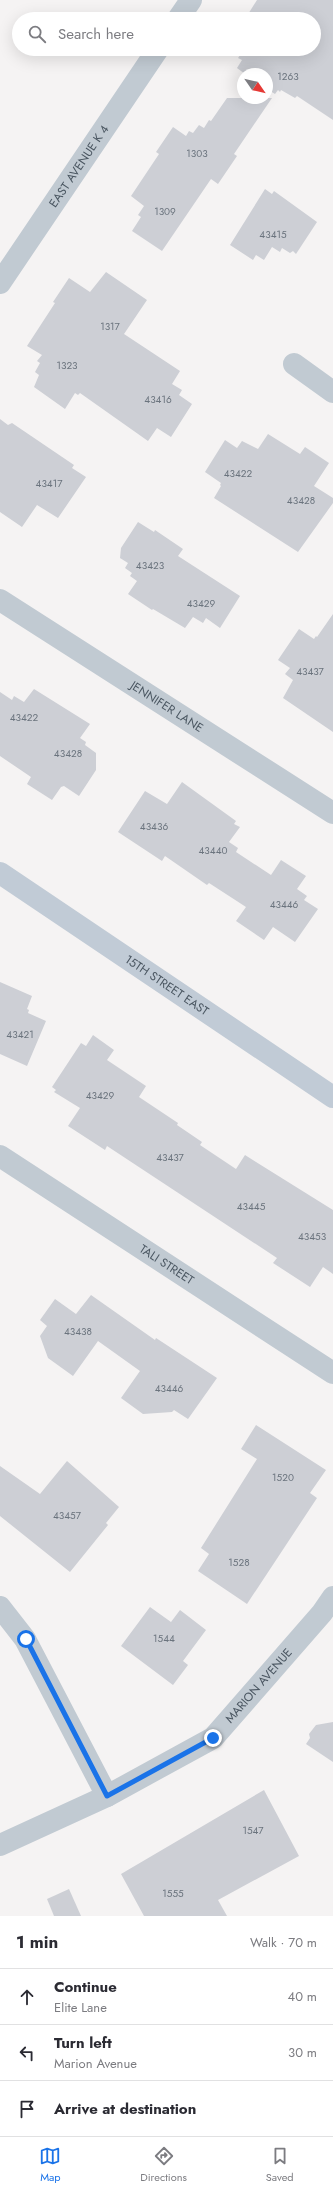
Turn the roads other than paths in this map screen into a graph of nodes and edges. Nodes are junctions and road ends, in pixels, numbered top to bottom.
1 (191, 0) edge
2 (183, 12) edge
3 (153, 56) edge
4 (0, 283) edge
5 (294, 364) dead end
6 (333, 392) edge
7 (0, 600) edge
8 (333, 814) edge
9 (0, 873) edge
10 (333, 1096) edge
11 (0, 1156) edge
12 (333, 1373) edge
13 (0, 1607) edge
14 (329, 1610) edge
15 (107, 1796) junction
16 (0, 1845) edge

1 - 2 street
3 - 4 street, EAST AVENUE K 4
5 - 6 street
7 - 8 street, JENNIFER LANE
9 - 10 street, 15TH STREET EAST
11 - 12 street, TALI STREET
13 - 15 street
14 - 15 street, MARION AVENUE
15 - 16 street, MARION AVENUE

